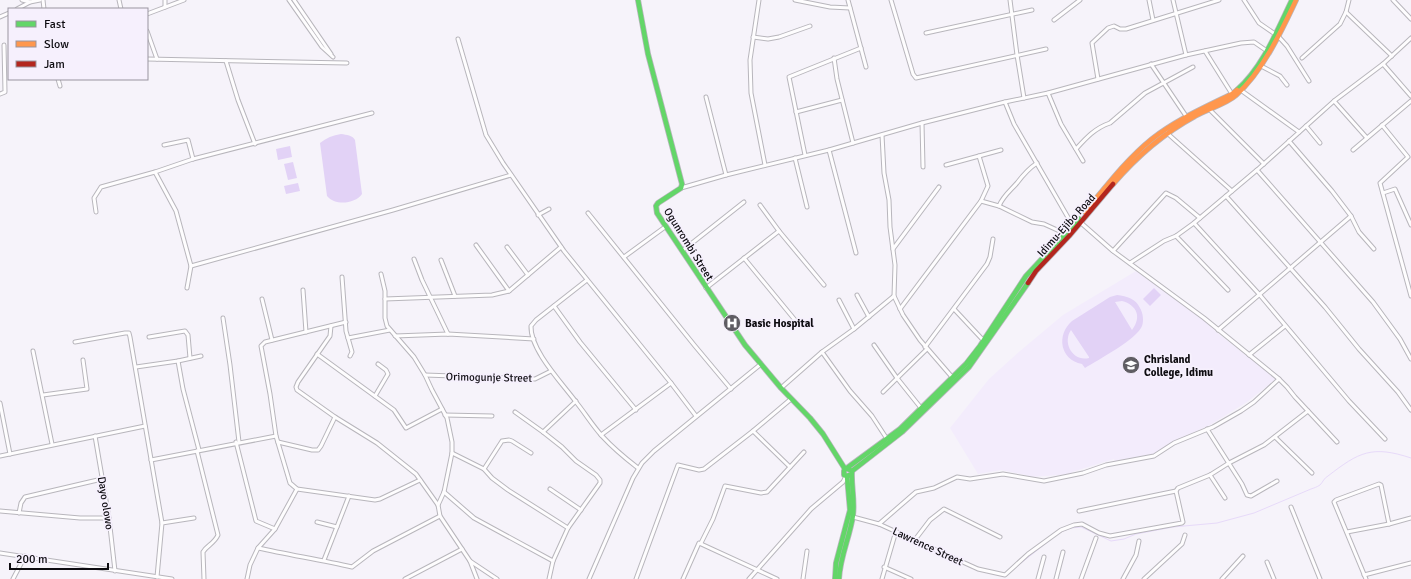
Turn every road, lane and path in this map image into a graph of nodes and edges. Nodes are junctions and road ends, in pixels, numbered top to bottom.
1 (22, 0) edge
2 (40, 0) edge
3 (165, 0) edge
4 (184, 0) edge
5 (289, 0) edge
6 (294, 0) edge
7 (638, 0) edge
8 (759, 0) edge
9 (795, 0) edge
10 (848, 0) edge
11 (891, 0) edge
12 (1010, 0) edge
13 (1080, 0) edge
14 (1149, 0) edge
15 (1173, 0) edge
16 (1219, 0) edge
17 (1244, 0) edge
18 (1292, 0) edge
19 (1296, 0) edge
20 (1349, 0) edge
21 (1393, 0) edge
22 (30, 2) junction
23 (165, 7) junction
24 (19, 8) edge
25 (850, 8) junction
26 (1032, 10) dead end
27 (1346, 12) junction
28 (1176, 13) junction
29 (148, 14) edge
30 (1012, 14) junction
31 (1411, 19) edge
32 (1054, 20) dead end
33 (1153, 20) junction
34 (810, 26) dead end
35 (926, 33) dead end
36 (148, 34) edge
37 (1277, 35) junction
38 (753, 37) junction
39 (1411, 38) edge
40 (458, 39) dead end
41 (4, 45) dead end
42 (861, 48) junction
43 (1046, 49) dead end
44 (1205, 51) junction
45 (1267, 51) junction
46 (1017, 55) junction
47 (1186, 55) junction
48 (1392, 56) junction
49 (834, 58) junction
50 (1302, 58) dead end
51 (148, 59) edge
52 (157, 59) junction
53 (226, 61) junction
54 (346, 64) dead end
55 (1151, 64) junction
56 (1383, 64) junction
57 (1261, 66) junction
58 (866, 67) dead end
59 (1193, 67) dead end
60 (58, 80) edge
61 (1098, 80) junction
62 (1309, 81) dead end
63 (1162, 83) junction
64 (1287, 85) dead end
65 (60, 86) dead end
66 (1242, 91) junction
67 (1048, 93) junction
68 (0, 94) edge
69 (1232, 94) junction
70 (1411, 96) edge
71 (706, 97) dead end
72 (1024, 98) junction
73 (842, 100) junction
74 (1334, 101) junction
75 (1411, 101) edge
76 (1005, 102) junction
77 (1209, 109) junction
78 (796, 112) junction
79 (372, 113) dead end
80 (1186, 116) junction
81 (922, 123) junction
82 (1382, 125) junction
83 (1306, 126) junction
84 (1299, 132) junction
85 (1167, 133) junction
86 (882, 135) junction
87 (1367, 138) junction
88 (1289, 142) junction
89 (853, 143) junction
90 (1320, 143) dead end
91 (255, 144) junction
92 (164, 145) dead end
93 (1076, 149) junction
94 (829, 150) junction
95 (1001, 150) dead end
96 (1353, 150) dead end
97 (805, 155) junction
98 (979, 156) junction
99 (795, 158) junction
100 (1410, 158) edge
101 (193, 159) junction
102 (1083, 161) dead end
103 (1037, 163) junction
104 (946, 164) dead end
105 (1264, 164) junction
106 (765, 165) junction
107 (923, 167) dead end
108 (1257, 170) junction
109 (155, 172) junction
110 (511, 175) junction
111 (726, 175) junction
112 (939, 187) dead end
113 (680, 188) junction
114 (1232, 190) junction
115 (1383, 193) junction
116 (1226, 196) junction
117 (744, 202) dead end
118 (981, 202) junction
119 (760, 205) dead end
120 (999, 206) junction
121 (807, 207) dead end
122 (549, 209) dead end
123 (96, 212) dead end
124 (588, 213) dead end
125 (538, 215) junction
126 (1351, 216) junction
127 (1200, 218) junction
128 (1080, 222) junction
129 (1194, 223) junction
130 (1411, 225) edge
131 (1073, 226) junction
132 (665, 227) junction
133 (779, 231) junction
134 (1066, 234) junction
135 (1176, 236) junction
136 (993, 239) dead end
137 (1320, 242) junction
138 (476, 245) dead end
139 (507, 247) dead end
140 (561, 247) junction
141 (1374, 248) dead end
142 (893, 249) junction
143 (682, 251) junction
144 (1113, 251) junction
145 (856, 253) dead end
146 (624, 257) junction
147 (744, 258) junction
148 (414, 259) dead end
149 (441, 260) dead end
150 (1130, 263) junction
151 (191, 266) junction
152 (1290, 268) junction
153 (381, 274) dead end
154 (528, 275) junction
155 (342, 277) dead end
156 (586, 280) junction
157 (824, 285) dead end
158 (187, 288) dead end
159 (706, 288) junction
160 (303, 290) dead end
161 (1228, 290) dead end
162 (509, 291) junction
163 (1259, 294) junction
164 (857, 295) dead end
165 (455, 296) junction
166 (894, 296) junction
167 (1411, 296) edge
168 (431, 298) junction
169 (262, 299) dead end
170 (385, 299) junction
171 (839, 300) dead end
172 (554, 306) junction
173 (900, 309) junction
174 (954, 309) junction
175 (869, 317) junction
176 (223, 318) dead end
177 (795, 320) dead end
178 (346, 322) junction
179 (331, 326) junction
180 (1285, 326) junction
181 (854, 329) junction
182 (390, 330) junction
183 (1218, 330) junction
184 (306, 332) junction
185 (448, 334) junction
186 (396, 336) junction
187 (149, 337) dead end
188 (348, 338) junction
189 (534, 339) junction
190 (272, 340) junction
191 (983, 340) junction
192 (75, 342) dead end
193 (874, 345) dead end
194 (926, 348) junction
195 (33, 351) dead end
196 (822, 352) junction
197 (317, 354) junction
198 (1249, 355) junction
199 (201, 356) dead end
200 (350, 356) dead end
201 (1411, 357) edge
202 (190, 358) junction
203 (83, 360) dead end
204 (178, 361) junction
205 (378, 364) dead end
206 (761, 364) junction
207 (136, 367) junction
208 (551, 371) junction
209 (425, 375) junction
210 (952, 377) junction
211 (897, 378) junction
212 (1279, 379) junction
213 (671, 382) junction
214 (781, 388) junction
215 (731, 389) junction
216 (883, 392) dead end
217 (43, 395) junction
218 (375, 396) junction
219 (790, 398) junction
220 (576, 401) junction
221 (0, 404) edge
222 (442, 408) junction
223 (921, 408) junction
224 (636, 410) junction
225 (1411, 410) edge
226 (1308, 411) junction
227 (515, 412) dead end
228 (445, 415) junction
229 (492, 416) dead end
230 (696, 416) junction
231 (335, 417) junction
232 (144, 426) junction
233 (1207, 429) junction
234 (753, 431) junction
235 (543, 432) junction
236 (601, 435) junction
237 (95, 436) junction
238 (276, 436) junction
239 (1275, 437) junction
240 (887, 439) junction
241 (1385, 439) dead end
242 (238, 442) junction
243 (278, 442) junction
244 (1337, 442) dead end
245 (52, 444) junction
246 (198, 450) junction
247 (804, 452) dead end
248 (452, 453) junction
249 (531, 453) dead end
250 (10, 454) junction
251 (0, 456) edge
252 (151, 460) junction
253 (1229, 463) junction
254 (790, 467) junction
255 (484, 468) junction
256 (638, 468) junction
257 (846, 469) junction
258 (1312, 473) dead end
259 (849, 475) junction
260 (1210, 475) junction
261 (102, 479) junction
262 (420, 480) junction
263 (1277, 481) dead end
264 (297, 489) junction
265 (550, 489) dead end
266 (1176, 491) junction
267 (444, 492) junction
268 (349, 496) junction
269 (1225, 498) dead end
270 (438, 504) junction
271 (1291, 507) dead end
272 (581, 510) junction
273 (0, 511) edge
274 (1079, 511) dead end
275 (19, 513) junction
276 (440, 516) junction
277 (853, 517) junction
278 (109, 518) junction
279 (194, 518) dead end
280 (1411, 518) edge
281 (317, 522) dead end
282 (162, 523) junction
283 (879, 524) junction
284 (1389, 524) junction
285 (337, 527) junction
286 (568, 528) junction
287 (275, 529) junction
288 (896, 531) junction
289 (1347, 532) junction
290 (1185, 535) dead end
291 (1000, 537) dead end
292 (1096, 538) dead end
293 (914, 540) junction
294 (1139, 541) dead end
295 (701, 543) junction
296 (258, 548) junction
297 (462, 550) junction
298 (807, 551) dead end
299 (1063, 552) dead end
300 (0, 553) edge
301 (25, 556) junction
302 (1243, 556) dead end
303 (1044, 557) dead end
304 (324, 560) junction
305 (470, 561) junction
306 (552, 561) junction
307 (1267, 562) dead end
308 (1411, 563) edge
309 (884, 567) junction
310 (757, 570) junction
311 (115, 571) junction
312 (157, 577) junction
313 (1365, 577) edge
314 (13, 579) edge
315 (172, 579) edge
316 (204, 579) edge
317 (247, 579) edge
318 (405, 579) edge
319 (478, 579) edge
320 (497, 579) edge
321 (549, 579) edge
322 (589, 579) edge
323 (636, 579) edge
324 (683, 579) edge
325 (749, 579) edge
326 (777, 579) edge
327 (803, 579) edge
328 (835, 579) edge
329 (839, 579) edge
330 (882, 579) edge
331 (911, 579) edge
332 (1038, 579) edge
333 (1056, 579) edge
334 (1081, 579) edge
335 (1123, 579) edge
336 (1144, 579) edge
337 (1222, 579) edge
338 (1274, 579) edge
339 (1320, 579) edge

1 - 22 street
2 - 22 street
3 - 23 street
4 - 23 street
5 - 6 street
7 - 113 main road
8 - 38 street
9 - 25 street
10 - 25 street
11 - 46 street
12 - 30 street
13 - 32 street
14 - 33 street
15 - 28 street
16 - 28 street
17 - 37 street
18 - 37 main road, Idimu-Ejibo Road
19 - 37 main road, Idimu-Ejibo Road
20 - 27 street
21 - 31 street
22 - 24 street
23 - 29 street
25 - 42 street
26 - 30 street
27 - 48 street
27 - 50 street
28 - 33 street
28 - 47 street
30 - 35 street
30 - 46 street
33 - 61 street
34 - 38 street
36 - 52 street
37 - 45 main road, Idimu-Ejibo Road
37 - 57 main road, Idimu-Ejibo Road
37 - 62 street
38 - 106 street
39 - 48 street
40 - 110 street
41 - 68 street
42 - 49 street
42 - 58 street
43 - 46 street
44 - 45 street
44 - 47 street
44 - 69 street
45 - 69 main road, Idimu-Ejibo Road
46 - 72 street
47 - 55 street
48 - 56 street
49 - 73 street
49 - 78 street
51 - 52 street
52 - 53 street
53 - 54 street
53 - 91 street
55 - 61 street
55 - 63 street
56 - 70 street
56 - 74 street
57 - 64 street
57 - 66 main road, Idimu-Ejibo Road
59 - 63 street
60 - 65 street
61 - 67 street
63 - 80 street
63 - 93 street
66 - 77 main road, Idimu-Ejibo Road
66 - 84 street
67 - 72 street
67 - 93 street
69 - 80 main road, Idimu-Ejibo Road
71 - 111 street
72 - 76 street
73 - 78 street
73 - 89 street
74 - 83 street
74 - 87 street
75 - 82 street
76 - 81 street
76 - 103 street
77 - 85 main road, Idimu-Ejibo Road
77 - 105 street
78 - 97 street
79 - 91 street
80 - 131 main road, Idimu-Ejibo Road
81 - 86 street
81 - 107 street
82 - 87 street
82 - 100 street
83 - 84 street
83 - 90 street
84 - 88 street
85 - 114 street
85 - 128 main road, Idimu-Ejibo Road
86 - 89 street
86 - 142 street
87 - 96 street
88 - 105 street
88 - 126 street
89 - 94 street
91 - 101 street
92 - 101 street
93 - 102 street
94 - 97 street
94 - 145 street
95 - 98 street
97 - 99 street
98 - 104 street
98 - 118 street
99 - 106 street
99 - 121 street
100 - 115 street
101 - 109 street
103 - 120 street
103 - 131 street
105 - 108 street
106 - 111 street
108 - 114 street
108 - 137 street
109 - 123 street
109 - 151 street
110 - 125 street
110 - 151 street
111 - 113 street
112 - 142 street
113 - 132 main road, Ogunrombi Street
114 - 116 street
115 - 130 street
115 - 167 street
116 - 127 street
116 - 152 street
117 - 143 street
118 - 120 street
118 - 173 street
119 - 133 street
120 - 134 street
122 - 125 street
124 - 146 street
125 - 140 street
126 - 137 street
126 - 141 street
127 - 129 street
127 - 144 street
128 - 144 street
128 - 259 main road, Idimu-Ejibo Road
129 - 135 street
129 - 163 street
131 - 134 main road, Idimu-Ejibo Road
132 - 143 main road, Ogunrombi Street
132 - 146 street
133 - 147 street
133 - 157 street
134 - 191 main road, Idimu-Ejibo Road
135 - 150 street
135 - 161 street
136 - 174 street
137 - 152 street
137 - 201 street
138 - 162 street
139 - 154 street
140 - 154 street
140 - 156 street
142 - 166 street
143 - 159 main road, Ogunrombi Street
144 - 150 street
146 - 215 street
147 - 159 street
147 - 177 street
148 - 168 street
149 - 165 street
150 - 183 street
151 - 158 street
152 - 163 street
152 - 225 street
153 - 170 street
154 - 162 street
155 - 178 street
156 - 172 street
156 - 213 street
159 - 206 main road, Ogunrombi Street
160 - 184 street
162 - 165 street
163 - 180 street
163 - 183 street
164 - 175 street
165 - 168 street
166 - 173 street
166 - 175 street
168 - 170 street
168 - 185 street
169 - 190 street
170 - 182 street
171 - 181 street
172 - 189 street
172 - 224 street
173 - 194 street
174 - 191 street
174 - 194 street
175 - 181 street
176 - 242 street
178 - 179 street
178 - 188 street
179 - 184 street
179 - 197 street
180 - 198 street
180 - 241 street
181 - 196 street
182 - 186 street
182 - 188 street
183 - 198 street
184 - 190 street
185 - 186 street
185 - 189 street
186 - 209 street
187 - 202 street
188 - 200 street
189 - 208 street
190 - 238 street
191 - 210 main road, Idimu-Ejibo Road
192 - 207 street
193 - 211 street
194 - 210 street
194 - 211 street
195 - 217 street
196 - 214 street
196 - 240 street
197 - 218 street
197 - 231 street
198 - 212 street
199 - 202 street
202 - 204 street
203 - 217 street
204 - 207 street
204 - 246 street
205 - 218 street
206 - 214 main road, Ogunrombi Street
206 - 215 street
207 - 232 street
208 - 209 street, Orimogunje Street
208 - 220 street
209 - 222 street
210 - 223 main road, Idimu-Ejibo Road
211 - 216 street
211 - 223 street
212 - 226 street
212 - 233 street
213 - 224 street
213 - 230 street
214 - 219 main road, Ogunrombi Street
215 - 230 street
217 - 245 street
218 - 222 street
219 - 234 street
219 - 257 main road, Ogunrombi Street
220 - 235 street
220 - 236 street
221 - 250 street
222 - 228 street
223 - 240 main road, Idimu-Ejibo Road
224 - 236 street
226 - 239 street
226 - 244 street
227 - 235 street
228 - 229 street
228 - 248 street
230 - 256 street
231 - 243 street
231 - 262 street
232 - 237 street
232 - 252 street
233 - 253 street
233 - 283 street
234 - 254 street
234 - 323 street
235 - 272 street
236 - 256 street
237 - 245 street
237 - 261 street, Dayo olowo
238 - 242 street
238 - 243 street
239 - 253 street
239 - 258 street
240 - 257 main road, Idimu-Ejibo Road
242 - 246 street
242 - 287 street
243 - 264 street
245 - 250 street
246 - 252 street
246 - 316 street
247 - 254 street
248 - 255 street
248 - 267 street
249 - 255 street
250 - 251 street
252 - 282 street
253 - 260 street
253 - 263 street
254 - 295 street
255 - 286 street
256 - 322 street
257 - 259 main road
257 - 259 main road
259 - 277 main road
259 - 310 street
259 - 328 main road
260 - 266 street
260 - 269 street
261 - 275 street
261 - 278 street, Dayo olowo
262 - 268 street
262 - 270 street
264 - 268 street
264 - 287 street
265 - 272 street
266 - 274 street
266 - 293 street, Lawrence Street
267 - 270 street
267 - 306 street
268 - 285 street
270 - 276 street
271 - 339 street
272 - 286 street
273 - 275 street
275 - 278 street
276 - 297 street
276 - 304 street
277 - 283 street, Lawrence Street
277 - 329 main road
278 - 311 street, Dayo olowo
279 - 282 street
280 - 284 street
281 - 285 street
282 - 312 street
283 - 288 street, Lawrence Street
284 - 289 street
284 - 289 street
285 - 304 street
286 - 306 street
287 - 296 street
288 - 293 street, Lawrence Street
288 - 309 street
289 - 313 street
290 - 336 street
291 - 293 street
292 - 334 street
294 - 335 street
295 - 310 street
295 - 324 street
296 - 304 street
296 - 317 street
297 - 305 street
297 - 318 street
298 - 327 street
299 - 333 street
300 - 301 street
301 - 311 street
301 - 314 street
302 - 337 street
303 - 332 street
305 - 319 street
305 - 320 street
306 - 321 street
307 - 338 street
308 - 313 street
309 - 330 street
309 - 331 street
310 - 325 street
310 - 326 street
311 - 312 street
312 - 315 street

